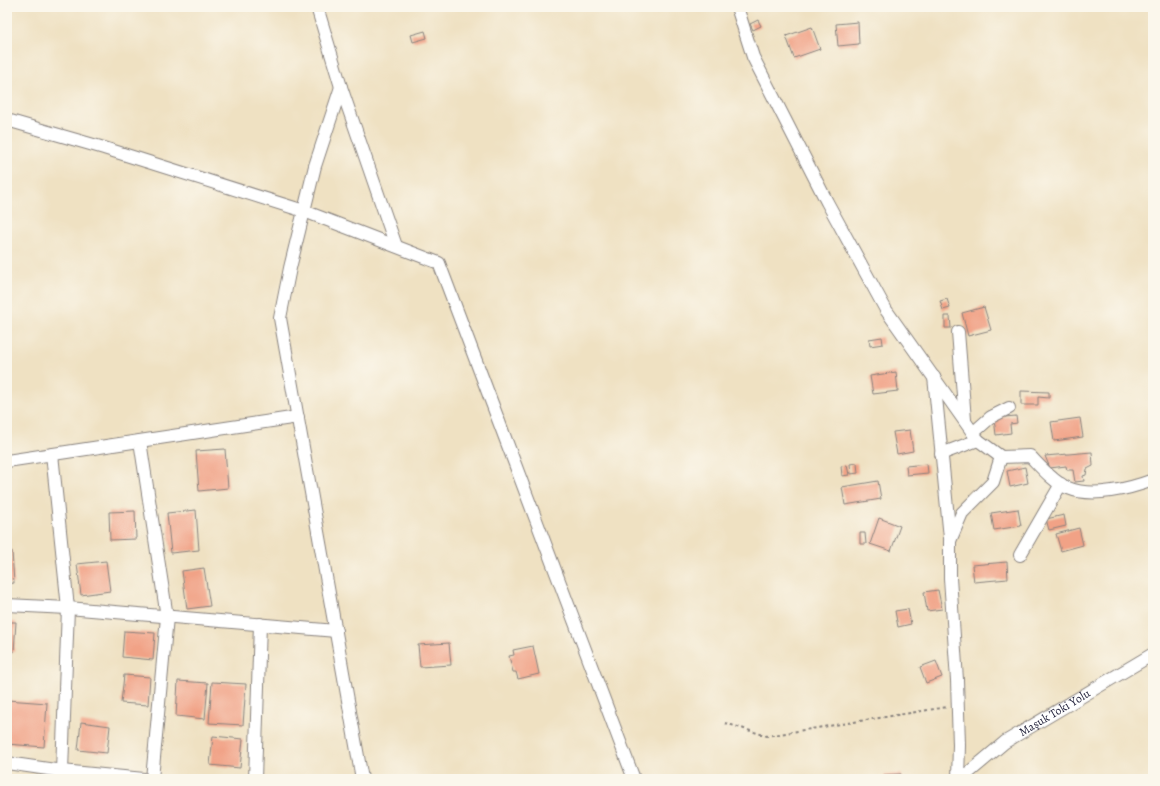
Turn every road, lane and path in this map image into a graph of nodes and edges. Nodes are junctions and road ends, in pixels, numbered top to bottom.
1 (316, 7) edge
2 (737, 7) edge
3 (341, 87) junction
4 (7, 120) edge
5 (304, 211) junction
6 (396, 246) junction
7 (958, 332) dead end
8 (934, 376) junction
9 (1009, 408) dead end
10 (298, 417) junction
11 (965, 421) junction
12 (976, 436) junction
13 (140, 441) junction
14 (52, 454) junction
15 (941, 454) junction
16 (1001, 457) junction
17 (7, 461) edge
18 (1153, 480) edge
19 (1061, 484) junction
20 (950, 542) junction
21 (1020, 555) dead end
22 (7, 605) edge
23 (68, 608) junction
24 (167, 617) junction
25 (260, 624) junction
26 (336, 631) junction
27 (1153, 654) edge
28 (958, 705) junction
29 (725, 722) dead end
30 (7, 763) edge
31 (62, 771) junction
32 (144, 779) edge
33 (152, 779) edge
34 (255, 779) edge
35 (362, 779) edge
36 (634, 779) edge
37 (958, 779) edge
38 (961, 779) edge

1 - 3 street
2 - 8 street
3 - 5 street
3 - 6 street
4 - 5 street
5 - 6 street
5 - 10 street
6 - 36 street
7 - 11 street
8 - 11 street
8 - 15 street
9 - 12 street
10 - 13 street
10 - 26 street
11 - 12 street
12 - 15 street
12 - 16 street
13 - 14 street
13 - 24 street
14 - 17 street
14 - 23 street
15 - 20 street
16 - 19 street
16 - 20 street
18 - 19 street
19 - 21 street
20 - 28 street
22 - 23 street
23 - 24 street
23 - 31 street
24 - 25 street
24 - 33 street
25 - 26 street
25 - 34 street
26 - 35 street
27 - 38 street, Maşuk Toki Yolu
28 - 29 path
28 - 37 street
30 - 31 street
31 - 32 street

